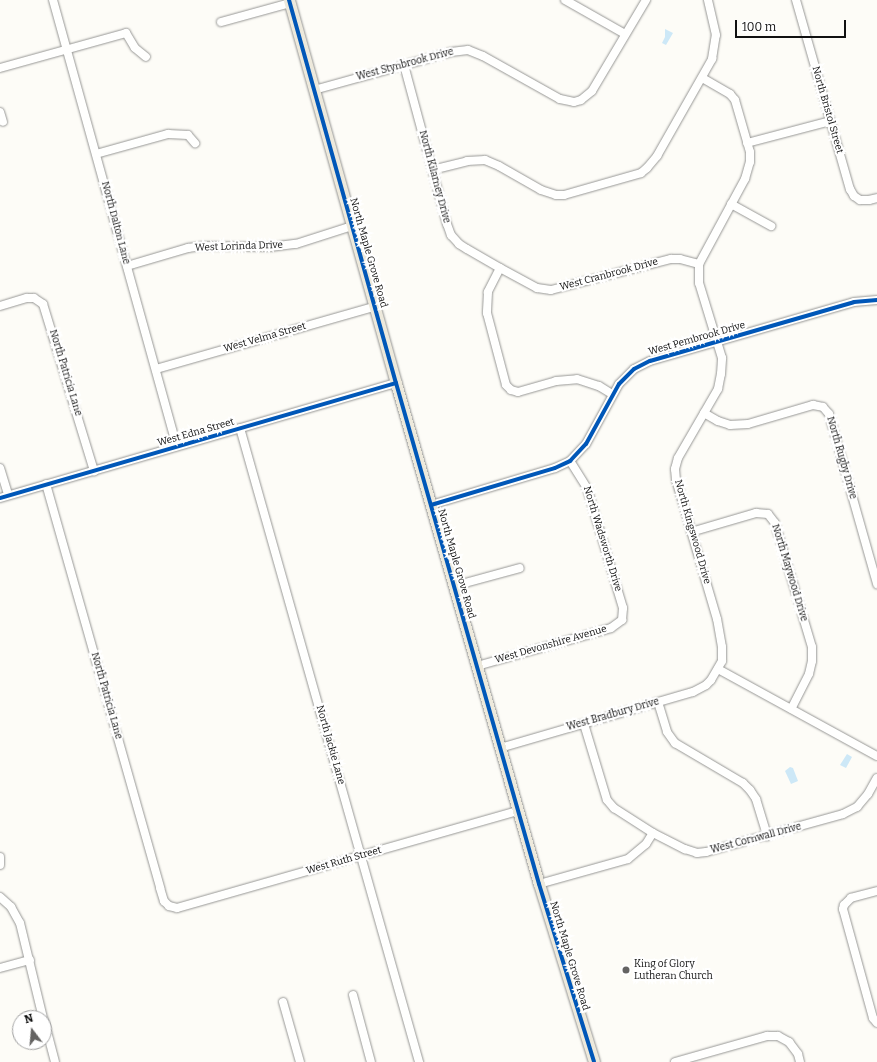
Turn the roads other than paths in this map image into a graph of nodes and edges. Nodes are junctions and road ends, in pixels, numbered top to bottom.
1 (53, 0) edge
2 (565, 0) edge
3 (646, 0) edge
4 (708, 0) edge
5 (796, 0) edge
6 (290, 2) edge
7 (221, 22) dead end
8 (625, 34) junction
9 (67, 49) junction
10 (146, 57) dead end
11 (404, 65) junction
12 (0, 68) edge
13 (702, 78) junction
14 (314, 90) junction
15 (0, 112) edge
16 (830, 121) junction
17 (3, 122) dead end
18 (195, 143) dead end
19 (748, 143) junction
20 (96, 154) junction
21 (432, 170) junction
22 (877, 198) edge
23 (731, 204) junction
24 (352, 226) junction
25 (771, 226) dead end
26 (699, 264) junction
27 (127, 266) junction
28 (500, 268) junction
29 (877, 300) edge
30 (0, 306) edge
31 (374, 307) junction
32 (717, 342) junction
33 (156, 369) junction
34 (396, 383) junction
35 (612, 394) junction
36 (704, 413) junction
37 (240, 428) junction
38 (177, 446) junction
39 (570, 461) junction
40 (0, 468) edge
41 (94, 471) junction
42 (46, 484) junction
43 (4, 497) edge
44 (431, 505) junction
45 (691, 532) junction
46 (520, 568) dead end
47 (877, 584) edge
48 (454, 586) junction
49 (622, 620) joint
50 (477, 666) junction
51 (718, 669) junction
52 (658, 702) junction
53 (791, 709) junction
54 (584, 724) junction
55 (500, 748) junction
56 (877, 756) edge
57 (877, 778) edge
58 (518, 811) junction
59 (653, 833) junction
60 (767, 836) junction
61 (362, 856) junction
62 (0, 857) edge
63 (0, 865) edge
64 (539, 884) junction
65 (877, 891) edge
66 (0, 898) edge
67 (169, 906) joint
68 (30, 960) junction
69 (0, 968) edge
70 (353, 995) dead end
71 (283, 1002) dead end
72 (42, 1010) edge
73 (877, 1022) edge
74 (52, 1050) edge
75 (55, 1062) edge
76 (300, 1062) edge
77 (371, 1062) edge
78 (419, 1062) edge
79 (594, 1062) edge
80 (675, 1062) edge
81 (800, 1062) edge

1 - 9 street, North Dalton Lane
2 - 8 street
3 - 8 street, West Stynbrook Drive
4 - 13 street
5 - 16 street, North Bristol Street
6 - 7 street
6 - 14 main road, North Maple Grove Road
8 - 11 street, West Stynbrook Drive
9 - 10 street
9 - 12 street
9 - 20 street, North Dalton Lane
11 - 14 street, West Stynbrook Drive
11 - 21 street, North Kilarney Drive
13 - 19 street, North Kingswood Drive
13 - 21 street
14 - 24 main road, North Maple Grove Road
15 - 17 street
16 - 19 street
16 - 22 street, North Bristol Street
18 - 20 street
19 - 23 street, North Kingswood Drive
20 - 27 street, North Dalton Lane
21 - 28 street, North Kilarney Drive
23 - 25 street
23 - 26 street, North Kingswood Drive
24 - 27 street, West Lorinda Drive
24 - 31 main road, North Maple Grove Road
26 - 28 street, West Cranbrook Drive
26 - 32 street, North Kingswood Drive
27 - 33 street, North Dalton Lane
28 - 35 street
29 - 32 street, West Pembrook Drive
30 - 41 street, North Patricia Lane
31 - 33 street, West Velma Street
31 - 34 main road, North Maple Grove Road
32 - 35 street, West Pembrook Drive
32 - 36 street, North Kingswood Drive
33 - 38 street, North Dalton Lane
34 - 37 street, West Edna Street
34 - 44 main road, North Maple Grove Road
35 - 39 street, West Pembrook Drive
36 - 45 street, North Kingswood Drive
36 - 47 street, North Rugby Drive
37 - 38 street, West Edna Street
37 - 61 street, North Jackie Lane
38 - 41 street, West Edna Street
39 - 44 street, West Pembrook Drive
39 - 49 street, North Wadsworth Drive
40 - 43 street
41 - 42 street, West Edna Street
42 - 43 street, West Edna Street
42 - 67 street, North Patricia Lane
44 - 48 main road, North Maple Grove Road
45 - 51 street, North Kingswood Drive
45 - 53 street, North Maywood Drive
46 - 48 street
48 - 50 main road, North Maple Grove Road
49 - 50 street, West Devonshire Avenue
50 - 55 main road, North Maple Grove Road
51 - 52 street, West Bradbury Drive
51 - 53 street
52 - 54 street, West Bradbury Drive
52 - 60 street
53 - 56 street
54 - 55 street, West Bradbury Drive
54 - 59 street
55 - 58 main road, North Maple Grove Road
57 - 60 street, West Cornwall Drive
58 - 61 street, West Ruth Street
58 - 64 main road, North Maple Grove Road
59 - 60 street, West Cornwall Drive
59 - 64 street
61 - 67 street, West Ruth Street
61 - 78 street, North Jackie Lane
62 - 63 street
64 - 79 main road, North Maple Grove Road
65 - 73 street
66 - 68 street
68 - 69 street
68 - 72 street
70 - 77 street
71 - 76 street
74 - 75 street
80 - 81 street

